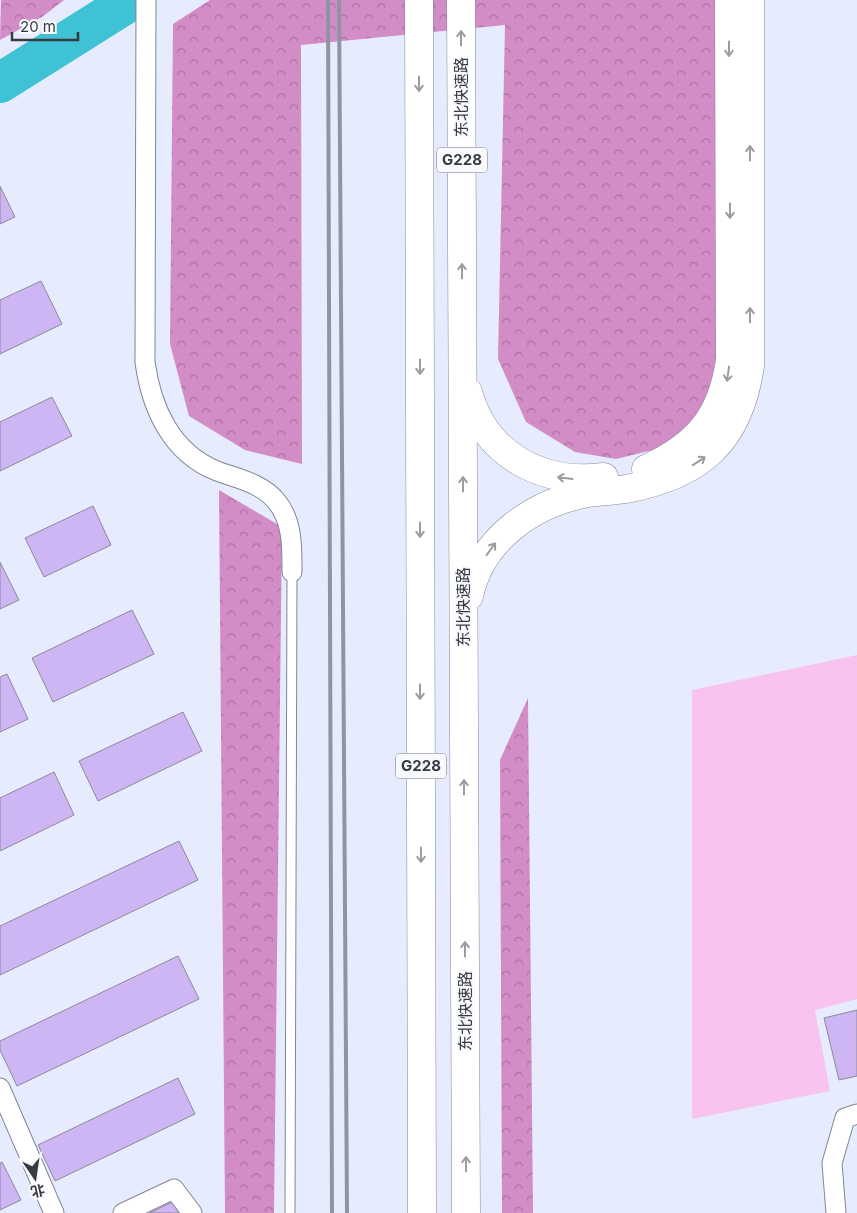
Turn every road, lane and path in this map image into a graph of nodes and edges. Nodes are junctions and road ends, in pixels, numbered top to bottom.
1 (146, 0) edge
2 (419, 0) edge
3 (461, 0) edge
4 (729, 0) edge
5 (750, 0) edge
6 (462, 364) junction
7 (292, 572) joint
8 (464, 627) junction
9 (0, 1088) edge
10 (857, 1114) edge
11 (54, 1213) edge
12 (124, 1213) edge
13 (192, 1213) edge
14 (290, 1213) edge
15 (422, 1213) edge
16 (466, 1213) edge
17 (836, 1213) edge

1 - 7 street
2 -> 15 highway, G228
6 -> 3 highway, 东北快速路 / G228
4 -> 6 highway
8 -> 5 highway
8 -> 6 highway, 东北快速路 / G228
7 - 14 lane
16 -> 8 highway, 东北快速路 / G228
9 - 11 street
10 - 17 street
12 - 13 street

